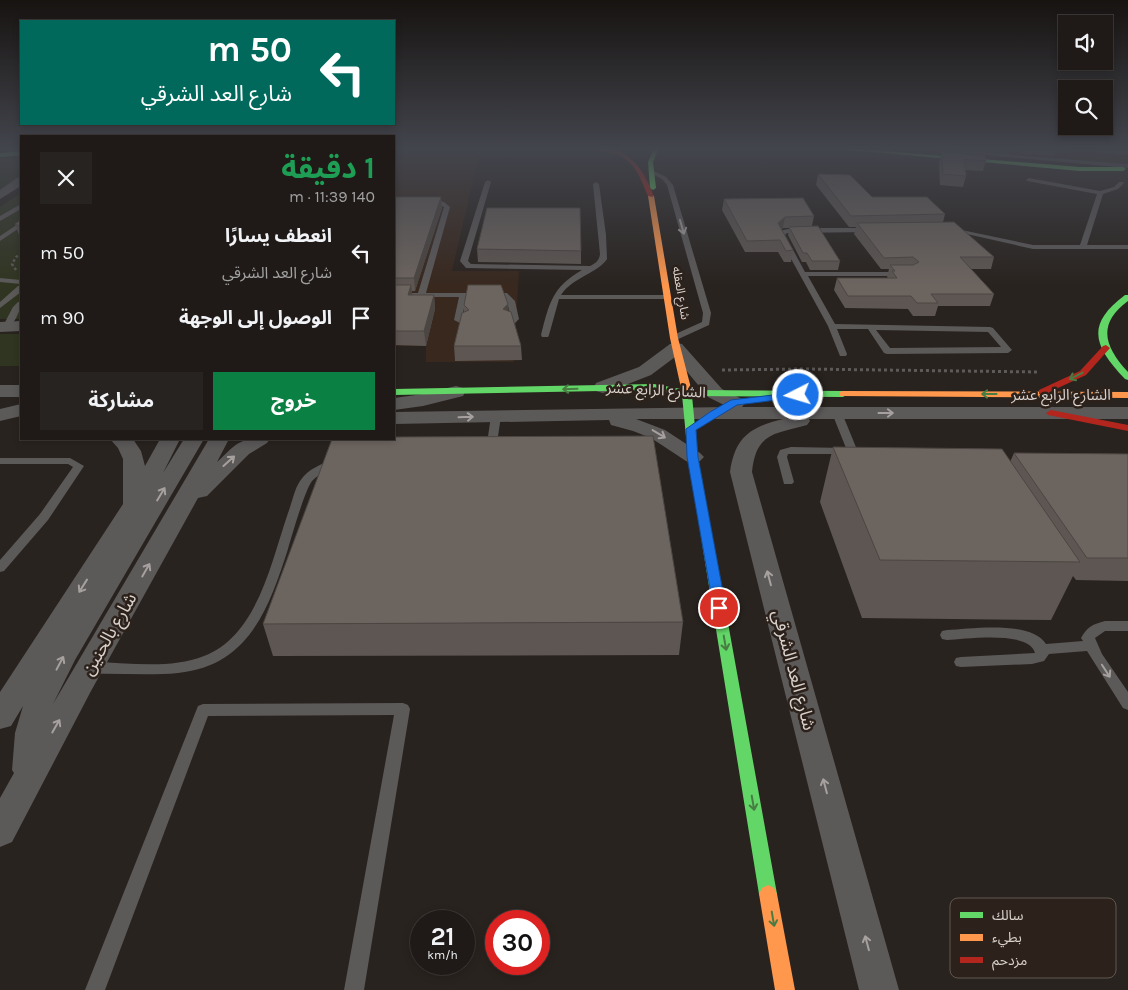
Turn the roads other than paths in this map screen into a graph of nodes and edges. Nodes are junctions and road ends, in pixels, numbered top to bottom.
1 (484, 194) edge
2 (597, 194) edge
3 (673, 194) edge
4 (1100, 194) edge
5 (651, 196) edge
6 (422, 201) edge
7 (20, 207) edge
8 (477, 216) junction
9 (486, 216) edge
10 (20, 217) edge
11 (3, 218) edge
12 (20, 225) edge
13 (940, 229) edge
14 (882, 230) edge
15 (0, 239) edge
16 (1128, 247) edge
17 (1082, 248) junction
18 (591, 268) junction
19 (804, 274) junction
20 (910, 274) edge
21 (0, 280) edge
22 (20, 282) edge
23 (20, 289) edge
24 (395, 295) edge
25 (421, 295) junction
26 (463, 295) junction
27 (556, 297) junction
28 (667, 297) junction
29 (1128, 297) edge
30 (0, 306) edge
31 (20, 306) edge
32 (464, 323) edge
33 (510, 323) edge
34 (9, 326) edge
35 (832, 326) junction
36 (871, 328) junction
37 (545, 335) dead end
38 (675, 343) junction
39 (1106, 348) junction
40 (843, 354) dead end
41 (1128, 378) edge
42 (603, 388) junction
43 (395, 392) edge
44 (456, 392) junction
45 (687, 393) junction
46 (715, 393) junction
47 (814, 393) junction
48 (1038, 394) junction
49 (1128, 395) edge
50 (735, 402) junction
51 (395, 404) edge
52 (20, 410) edge
53 (777, 412) junction
54 (837, 413) junction
55 (1051, 413) junction
56 (1128, 413) edge
57 (0, 414) edge
58 (560, 414) junction
59 (713, 414) junction
60 (496, 416) junction
61 (395, 418) edge
62 (690, 421) junction
63 (0, 422) edge
64 (20, 422) edge
65 (1128, 428) edge
66 (122, 440) edge
67 (169, 440) edge
68 (193, 440) edge
69 (218, 440) edge
70 (258, 440) edge
71 (853, 451) junction
72 (491, 456) edge
73 (693, 457) junction
74 (0, 460) edge
75 (347, 460) edge
76 (859, 466) edge
77 (788, 482) dead end
78 (134, 506) junction
79 (182, 507) junction
80 (0, 568) edge
81 (1128, 626) edge
82 (947, 635) dead end
83 (1090, 646) junction
84 (1043, 649) junction
85 (961, 662) dead end
86 (90, 668) junction
87 (1128, 704) edge
88 (0, 718) edge
89 (28, 776) junction
90 (0, 831) edge
91 (94, 990) edge
92 (354, 990) edge
93 (785, 990) edge
94 (880, 990) edge

1 - 8 lane
2 - 18 lane
3 -> 38 lane
4 - 17 lane
5 - 28 street, شارع العقله
6 - 25 lane
7 - 11 lane
8 - 9 lane
8 - 18 lane
10 - 11 lane
12 - 15 lane
13 - 17 lane
14 - 19 lane
16 - 17 lane
18 - 27 lane
19 - 20 lane
19 - 35 lane
21 - 22 lane
23 - 30 lane
24 - 25 lane
25 - 26 lane
26 - 32 lane
26 - 33 lane
27 - 28 lane
27 - 37 lane
28 - 38 street, شارع العقله
29 - 39 street
31 - 34 lane
35 - 36 lane
35 - 40 lane
36 - 36 lane
38 - 42 street
38 - 45 street, شارع العقله
38 - 46 street
39 - 41 street
39 -> 48 street
42 -> 44 street, الشارع الرابع عشر
42 - 45 street, الشارع الرابع عشر
43 - 44 street, الشارع الرابع عشر
44 - 51 street
45 - 46 street, الشارع الرابع عشر
45 - 62 street
46 - 47 street, الشارع الرابع عشر
46 - 50 street
48 -> 47 street, الشارع الرابع عشر
47 - 50 street
48 - 49 street, الشارع الرابع عشر
50 - 53 street
50 - 59 street
52 - 57 street
53 - 54 street, الشارع الرابع عشر
53 - 59 street, الشارع الرابع عشر
54 -> 55 street, الشارع الرابع عشر
54 - 71 lane
94 -> 54 street, شارع العد الشرقي
55 - 56 street, الشارع الرابع عشر
55 - 65 street
58 - 60 street, الشارع الرابع عشر
58 - 62 street, الشارع الرابع عشر
58 -> 73 street
59 - 62 street
61 -> 60 street, الشارع الرابع عشر
60 - 72 lane
62 - 73 street
63 - 64 street
66 - 78 street
67 - 78 street
89 -> 68 street
69 - 79 street, شارع بالحنين
79 -> 70 street
71 - 76 lane
71 - 77 lane
73 -> 93 street
74 - 80 lane
75 - 86 lane
78 -> 88 street
86 -> 79 street, شارع بالحنين
81 - 83 lane
82 - 84 lane
83 - 84 lane
83 -> 87 lane
84 - 85 lane
89 -> 86 street, شارع بالحنين
89 - 90 street, شارع بالحنين
91 - 92 lane

